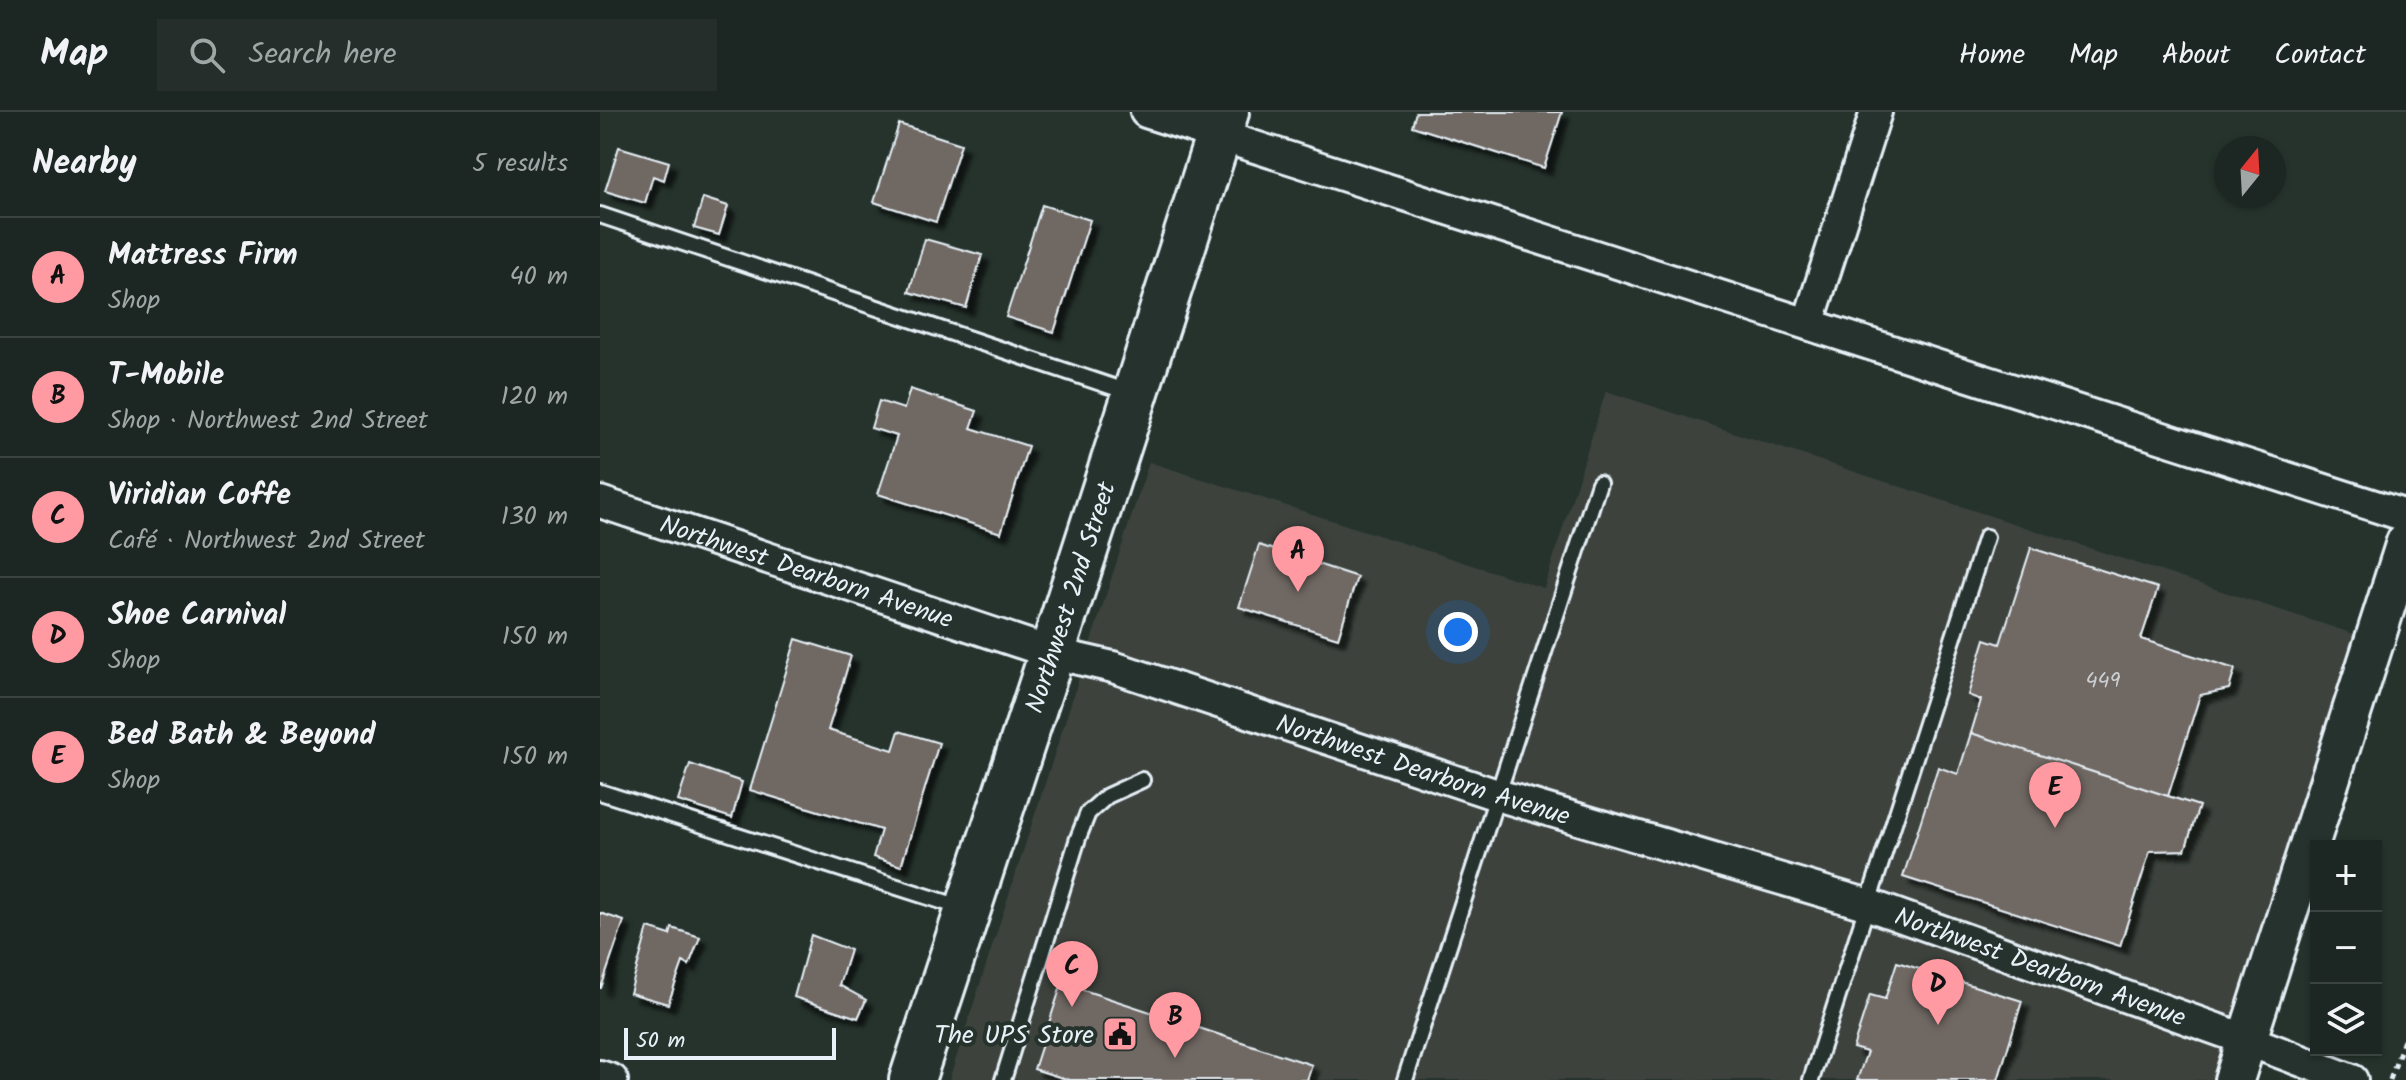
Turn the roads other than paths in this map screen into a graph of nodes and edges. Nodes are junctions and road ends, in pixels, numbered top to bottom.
1 (1146, 112) edge
2 (1876, 112) edge
3 (1222, 124) edge
4 (600, 215) edge
5 (1808, 324) junction
6 (1136, 395) junction
7 (1599, 483) dead end
8 (600, 502) edge
9 (2406, 516) edge
10 (1986, 537) dead end
11 (2406, 542) edge
12 (1052, 653) junction
13 (1142, 780) dead end
14 (600, 792) edge
15 (1497, 795) junction
16 (1869, 905) junction
17 (968, 909) junction
18 (2247, 1040) junction
19 (600, 1076) edge
20 (1406, 1076) edge
21 (612, 1080) edge
22 (912, 1080) edge
23 (1003, 1080) edge
24 (1388, 1080) edge
25 (1811, 1080) edge
26 (2234, 1080) edge
27 (2352, 1080) edge

1 - 3 street
2 - 5 street
3 - 5 street
3 - 6 main road, Northwest 2nd Street
4 - 6 lane
5 - 9 street
6 - 12 main road, Northwest 2nd Street
7 - 15 lane
8 - 12 street, Northwest Dearborn Avenue
10 - 16 lane
11 - 18 street
12 - 15 street, Northwest Dearborn Avenue
12 - 17 main road, Northwest 2nd Street
13 - 23 lane
14 - 17 lane
15 - 16 street, Northwest Dearborn Avenue
15 - 20 lane
16 - 18 street, Northwest Dearborn Avenue
16 - 25 lane
17 - 22 main road, Northwest 2nd Street
18 - 26 street
18 - 27 street, Northwest Dearborn Avenue
19 - 21 street
20 - 24 lane

